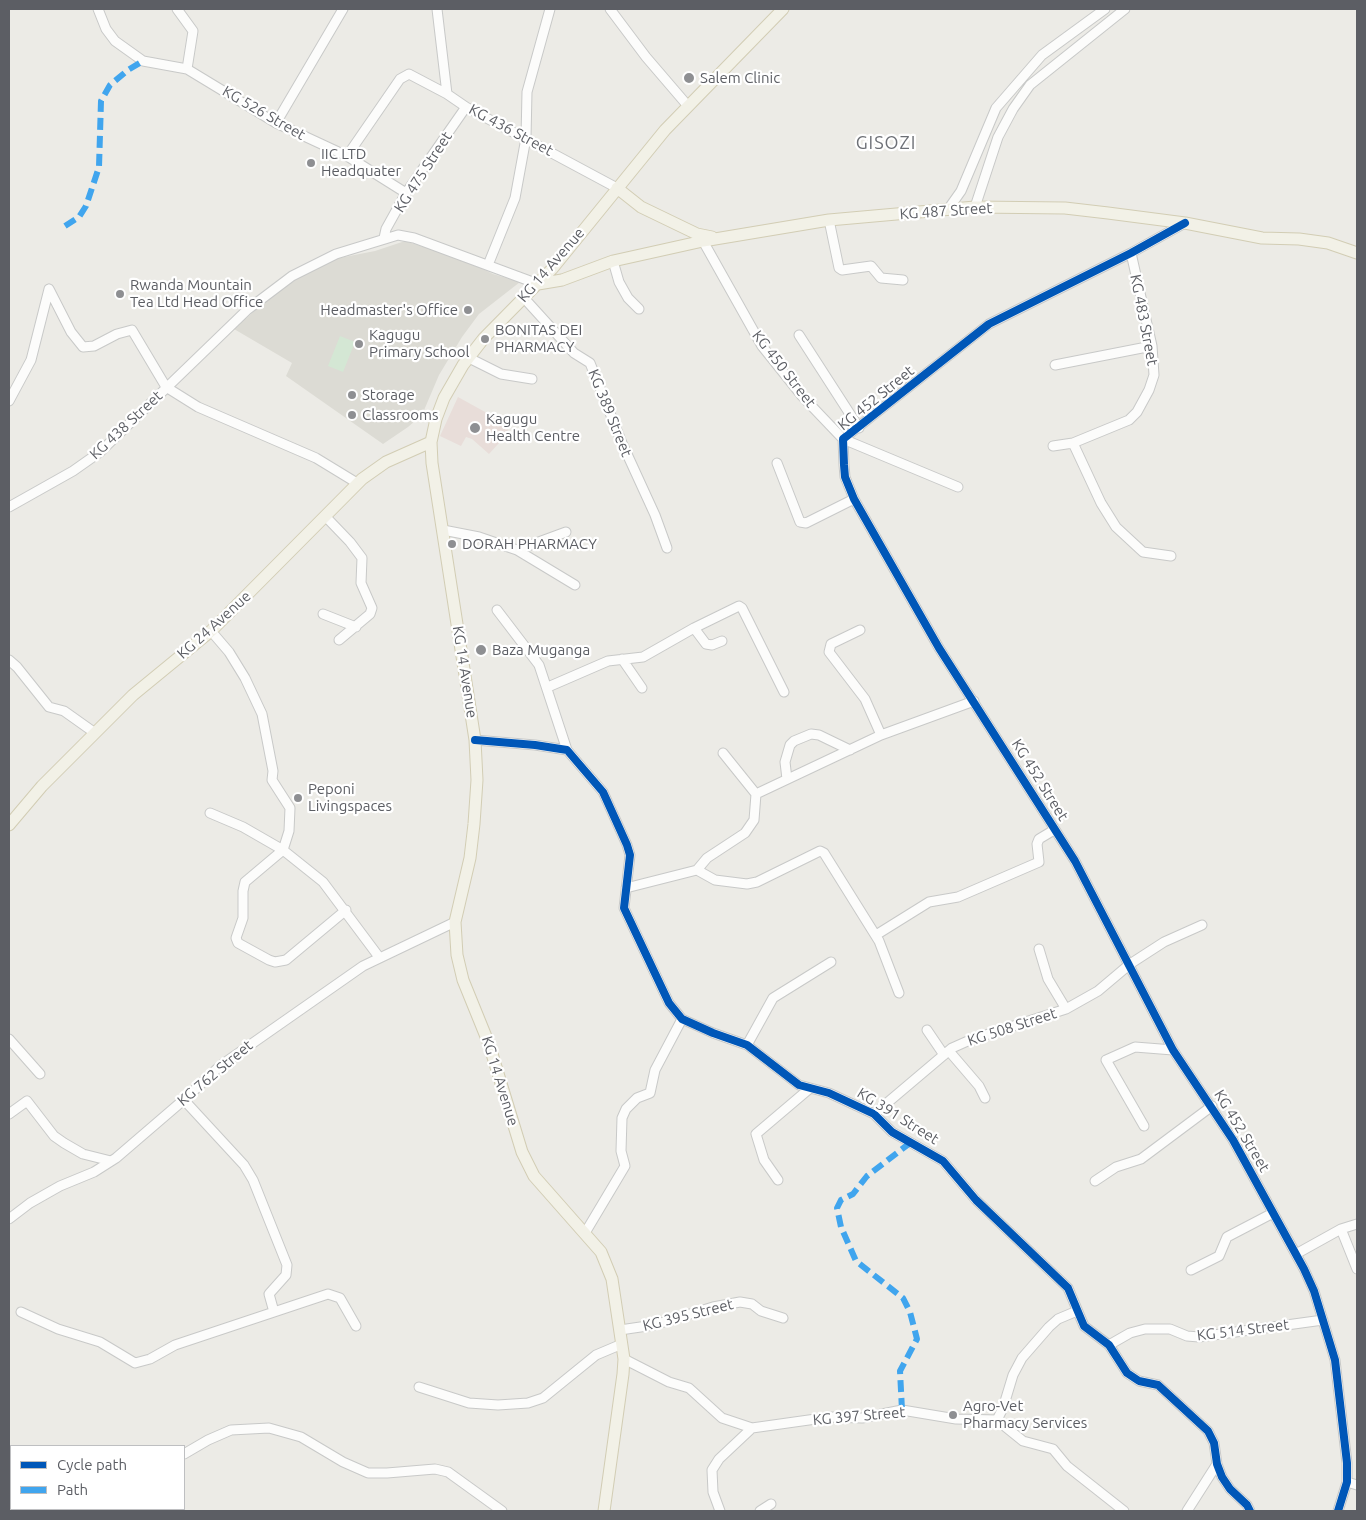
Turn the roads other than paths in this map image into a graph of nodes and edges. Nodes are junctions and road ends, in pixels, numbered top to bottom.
1 (98, 9) edge
2 (177, 9) edge
3 (343, 9) edge
4 (437, 9) edge
5 (550, 9) edge
6 (610, 9) edge
7 (783, 9) edge
8 (1105, 9) edge
9 (1125, 9) edge
10 (187, 69) junction
11 (447, 94) junction
12 (688, 106) junction
13 (466, 107) junction
14 (276, 124) junction
15 (526, 138) junction
16 (347, 156) junction
17 (617, 188) junction
18 (406, 193) junction
19 (975, 207) junction
20 (949, 208) junction
21 (829, 220) junction
22 (1185, 223) junction
23 (384, 238) junction
24 (718, 238) junction
25 (703, 241) junction
26 (1131, 253) junction
27 (1357, 253) edge
28 (613, 261) junction
29 (488, 265) junction
30 (903, 280) dead end
31 (538, 284) junction
32 (524, 298) junction
33 (639, 309) dead end
34 (800, 335) dead end
35 (1152, 346) junction
36 (468, 358) junction
37 (1055, 365) dead end
38 (532, 379) dead end
39 (166, 387) junction
40 (9, 401) edge
41 (858, 428) junction
42 (843, 439) junction
43 (431, 442) junction
44 (1073, 443) junction
45 (1053, 446) dead end
46 (777, 463) dead end
47 (357, 483) junction
48 (958, 487) dead end
49 (854, 499) junction
50 (9, 507) edge
51 (326, 516) junction
52 (443, 530) junction
53 (566, 532) dead end
54 (666, 548) dead end
55 (517, 550) junction
56 (1171, 556) dead end
57 (574, 585) dead end
58 (497, 610) dead end
59 (323, 614) dead end
60 (356, 627) junction
61 (694, 628) junction
62 (860, 630) dead end
63 (211, 631) junction
64 (339, 640) dead end
65 (722, 641) dead end
66 (622, 659) junction
67 (9, 660) edge
68 (548, 687) junction
69 (642, 688) dead end
70 (784, 692) dead end
71 (974, 701) junction
72 (95, 733) junction
73 (881, 735) junction
74 (475, 740) junction
75 (566, 750) junction
76 (850, 750) junction
77 (723, 753) dead end
78 (787, 780) junction
79 (756, 794) junction
80 (210, 813) dead end
81 (9, 825) edge
82 (1054, 830) junction
83 (283, 850) junction
84 (697, 870) junction
85 (626, 888) junction
86 (346, 910) junction
87 (455, 922) junction
88 (1202, 925) dead end
89 (876, 935) junction
90 (1039, 949) dead end
91 (379, 957) junction
92 (831, 962) dead end
93 (1130, 964) junction
94 (899, 993) dead end
95 (1066, 1009) junction
96 (682, 1019) junction
97 (927, 1030) dead end
98 (9, 1039) edge
99 (747, 1045) junction
100 (1173, 1050) junction
101 (946, 1053) junction
102 (40, 1074) dead end
103 (809, 1089) junction
104 (985, 1098) dead end
105 (184, 1100) junction
106 (1212, 1106) junction
107 (9, 1114) edge
108 (874, 1114) junction
109 (1144, 1126) dead end
110 (110, 1161) junction
111 (778, 1180) dead end
112 (1096, 1180) dead end
113 (1273, 1213) junction
114 (9, 1219) edge
115 (1357, 1224) edge
116 (1341, 1228) junction
117 (585, 1233) junction
118 (1296, 1254) junction
119 (1357, 1269) edge
120 (1191, 1270) dead end
121 (1077, 1311) junction
122 (21, 1312) dead end
123 (274, 1312) junction
124 (783, 1318) dead end
125 (1322, 1320) junction
126 (356, 1326) dead end
127 (620, 1330) junction
128 (622, 1344) junction
129 (1108, 1345) junction
130 (624, 1359) junction
131 (419, 1387) dead end
132 (997, 1420) junction
133 (752, 1428) junction
134 (185, 1453) edge
135 (1217, 1464) junction
136 (1347, 1482) junction
137 (1357, 1485) edge
138 (771, 1504) dead end
139 (502, 1511) edge
140 (604, 1511) edge
141 (720, 1511) edge
142 (760, 1511) edge
143 (1124, 1511) edge
144 (1188, 1511) edge
145 (1250, 1511) edge
146 (1338, 1511) edge

1 - 10 street, KG 526 Street
2 - 10 street
3 - 14 street
4 - 11 street
5 - 15 street
6 - 12 street
7 - 12 main road, KG 14 Avenue
8 - 20 street
9 - 19 street
10 - 14 street, KG 526 Street
11 - 13 street, KG 436 Street
11 - 16 street, KG 436 Street
12 - 17 main road, KG 14 Avenue
13 - 15 street, KG 436 Street
13 - 18 street, KG 475 Street
14 - 16 street, KG 526 Street
15 - 17 street, KG 436 Street
15 - 29 street
16 - 18 street, KG 526 Street
17 - 24 main road
17 - 31 main road, KG 14 Avenue
18 - 23 street, KG 475 Street
19 - 20 main road, KG 487 Street
19 - 22 main road, KG 487 Street
20 - 21 main road, KG 487 Street
21 - 24 main road, KG 487 Street
21 - 30 street
22 - 26 street, KG 452 Street
22 - 27 main road, KG 487 Street
23 - 29 street, KG 438 Street
23 - 39 street, KG 438 Street
24 - 25 main road, KG 487 Street
25 - 28 main road, KG 487 Street
25 - 42 street, KG 450 Street
26 - 35 street, KG 483 Street
26 - 41 street, KG 452 Street
28 - 31 main road, KG 487 Street
28 - 33 street
29 - 31 street, KG 438 Street
31 - 32 main road, KG 14 Avenue
32 - 36 main road, KG 14 Avenue
32 - 54 street, KG 389 Street
34 - 41 street
35 - 37 street
35 - 44 street, KG 483 Street
36 - 38 street
36 - 43 main road, KG 14 Avenue
39 - 40 street
39 - 47 street
39 - 50 street, KG 438 Street
41 - 42 street, KG 452 Street
42 - 48 street
42 - 49 street, KG 452 Street
43 - 47 main road, KG 24 Avenue
43 - 52 main road, KG 14 Avenue
44 - 45 street, KG 483 Street
44 - 56 street
46 - 49 street
47 - 51 main road, KG 24 Avenue
49 - 71 street, KG 452 Street
51 - 60 street
51 - 63 main road, KG 24 Avenue
52 - 55 street
52 - 74 main road, KG 14 Avenue
53 - 55 street
55 - 57 street
58 - 68 street
59 - 60 street
60 - 64 street
61 - 65 street
61 - 66 street
61 - 70 street
62 - 73 street
63 - 72 main road, KG 24 Avenue
63 - 83 street
66 - 68 street
66 - 69 street
67 - 72 street
68 - 75 street
71 - 73 street
71 - 82 street, KG 452 Street
72 - 81 main road, KG 24 Avenue
73 - 76 street
74 - 75 street
74 - 87 main road, KG 14 Avenue
75 - 85 street, KG 391 Street
76 - 78 street
76 - 78 street
77 - 79 street
78 - 79 street
79 - 84 street
80 - 83 street
82 - 89 street
82 - 93 street, KG 452 Street
83 - 86 street
83 - 86 street
84 - 85 street
84 - 89 street
85 - 96 street, KG 391 Street
86 - 91 street
87 - 91 street, KG 762 Street
87 - 117 main road, KG 14 Avenue
88 - 93 street, KG 508 Street
89 - 94 street
90 - 95 street
91 - 105 street, KG 762 Street
92 - 99 street
93 - 95 street, KG 508 Street
93 - 100 street, KG 452 Street
95 - 101 street, KG 508 Street
96 - 99 street, KG 391 Street
96 - 117 street
97 - 101 street
98 - 102 street
99 - 103 street, KG 391 Street
100 - 106 street, KG 452 Street
100 - 109 street
101 - 104 street
101 - 108 street, KG 508 Street
103 - 108 street, KG 391 Street
103 - 111 street
105 - 110 street, KG 762 Street
105 - 123 street
106 - 112 street
106 - 113 street, KG 452 Street
107 - 110 street
108 - 121 street, KG 391 Street
110 - 114 street, KG 762 Street
113 - 118 street, KG 452 Street
113 - 120 street
115 - 116 street
116 - 118 street
116 - 119 street
117 - 127 main road, KG 14 Avenue
118 - 125 street, KG 452 Street
121 - 129 street, KG 391 Street
121 - 132 street
122 - 123 street
123 - 126 street
124 - 127 street, KG 395 Street
125 - 129 street, KG 514 Street
125 - 136 street, KG 452 Street
127 - 128 main road, KG 14 Avenue
128 - 130 main road, KG 14 Avenue
128 - 131 street
129 - 135 street, KG 391 Street
130 - 133 street
130 - 140 main road, KG 14 Avenue
132 - 133 street, KG 397 Street
132 - 143 street
133 - 141 street
134 - 139 street
135 - 144 street
135 - 145 street, KG 391 Street
136 - 137 street
136 - 146 street, KG 452 Street
138 - 142 street

